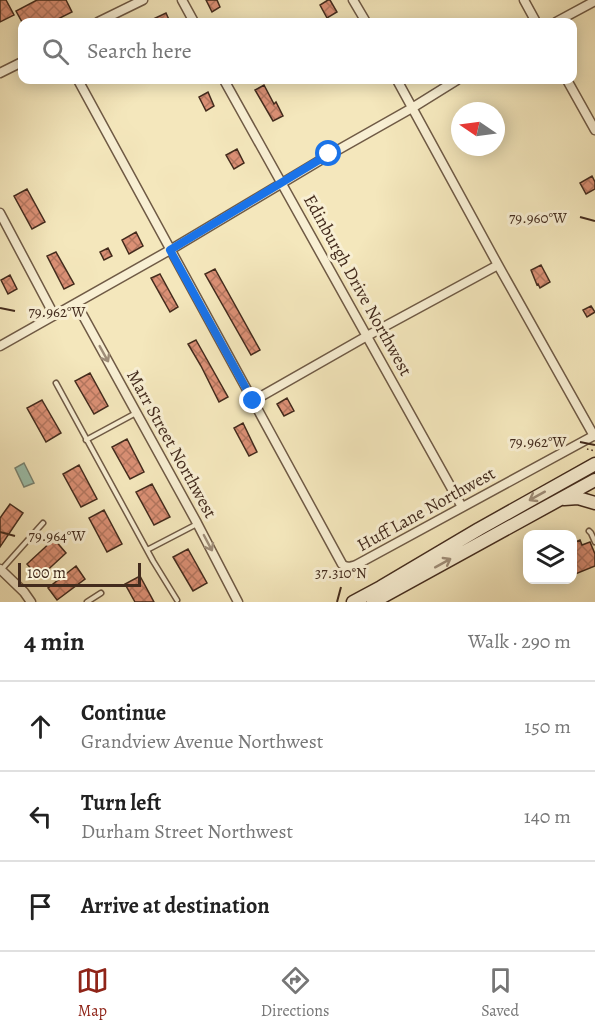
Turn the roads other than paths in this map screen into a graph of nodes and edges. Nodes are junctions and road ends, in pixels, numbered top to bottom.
1 (143, 0) edge
2 (182, 0) edge
3 (353, 0) edge
4 (524, 0) edge
5 (595, 1) edge
6 (106, 18) edge
7 (192, 18) edge
8 (364, 18) edge
9 (534, 18) edge
10 (563, 18) edge
11 (18, 64) edge
12 (0, 74) edge
13 (80, 84) edge
14 (227, 84) edge
15 (399, 84) edge
16 (451, 84) edge
17 (569, 84) edge
18 (412, 108) junction
19 (595, 130) edge
20 (282, 182) junction
21 (0, 213) edge
22 (170, 250) junction
23 (498, 265) junction
24 (75, 303) junction
25 (54, 315) junction
26 (367, 336) junction
27 (0, 346) edge
28 (56, 383) dead end
29 (253, 401) junction
30 (136, 413) junction
31 (595, 436) edge
32 (86, 440) junction
33 (595, 464) edge
34 (595, 480) edge
35 (563, 499) junction
36 (595, 503) edge
37 (462, 507) junction
38 (43, 523) dead end
39 (197, 523) junction
40 (589, 531) dead end
41 (595, 542) edge
42 (147, 550) junction
43 (1, 569) edge
44 (101, 593) dead end
45 (177, 600) dead end
46 (31, 602) edge
47 (87, 602) edge
48 (238, 602) edge
49 (353, 602) edge
50 (373, 602) edge

1 - 6 street
2 - 7 street
3 - 8 street
4 - 9 street
5 - 10 street
11 - 12 street
13 - 22 street
14 - 20 street, Edinburgh Drive Northwest
15 - 18 street
16 - 18 street
17 - 19 street
18 - 20 street
18 - 23 street
20 - 22 street
20 - 26 street, Edinburgh Drive Northwest
21 - 25 street
22 - 24 street
22 - 29 street
23 - 26 street
23 - 31 street
24 - 25 street
24 -> 30 street, Marr Street Northwest
25 - 27 street
26 - 29 street
26 - 37 street, Edinburgh Drive Northwest
28 - 32 lane
29 - 37 street, Huff Lane Northwest
30 - 32 lane
30 - 39 street, Marr Street Northwest
31 - 37 street, Huff Lane Northwest
32 - 42 lane
33 -> 49 main road
34 - 35 main road
35 - 36 main road
50 -> 35 main road
38 - 43 lane
39 - 42 lane
39 -> 48 street, Marr Street Northwest
40 - 41 lane
42 - 45 lane
43 - 46 street
44 - 47 lane

